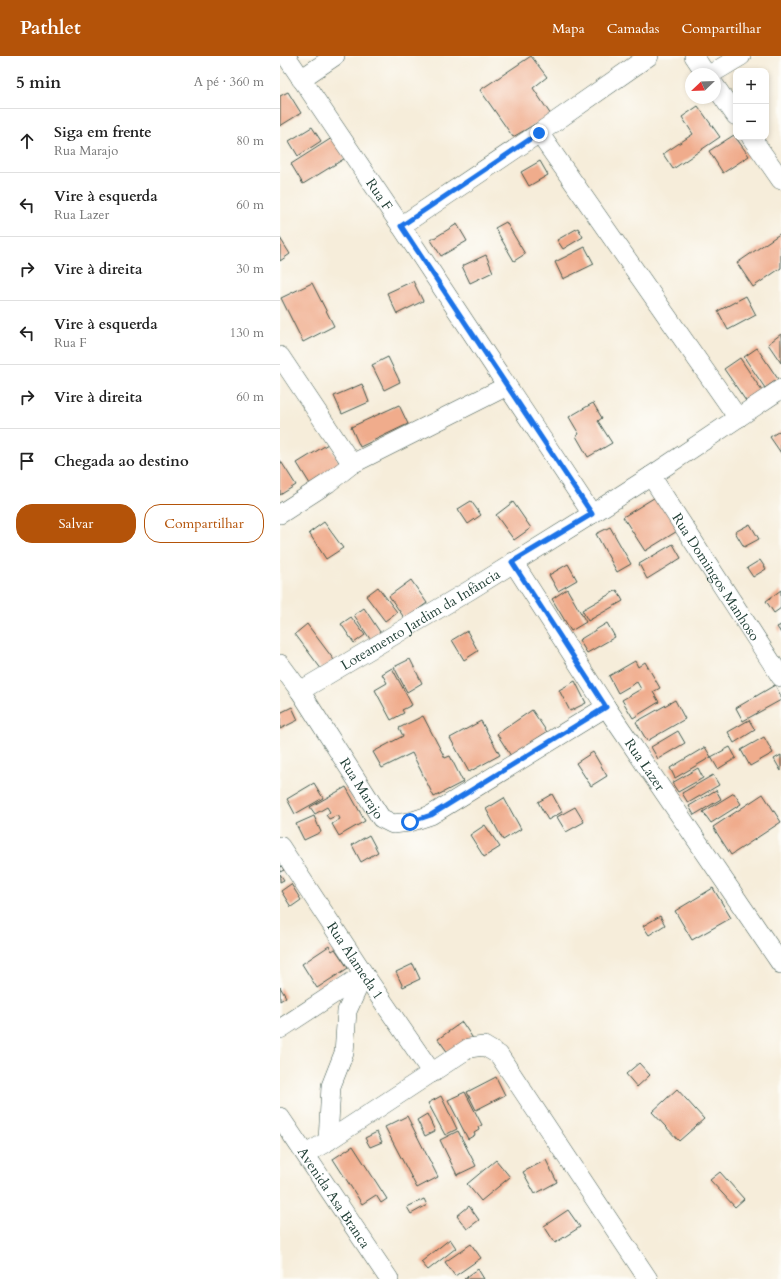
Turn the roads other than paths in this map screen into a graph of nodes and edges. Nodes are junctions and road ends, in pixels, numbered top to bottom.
1 (286, 56) edge
2 (335, 56) edge
3 (649, 56) edge
4 (694, 56) edge
5 (741, 56) edge
6 (702, 68) edge
7 (721, 68) edge
8 (301, 79) junction
9 (721, 95) edge
10 (733, 112) edge
11 (539, 133) junction
12 (753, 140) edge
13 (781, 180) edge
14 (401, 226) junction
15 (280, 356) edge
16 (507, 386) junction
17 (781, 389) edge
18 (738, 418) junction
19 (352, 464) junction
20 (651, 476) junction
21 (280, 514) edge
22 (592, 514) junction
23 (512, 562) junction
24 (281, 669) edge
25 (781, 677) edge
26 (300, 690) junction
27 (606, 707) junction
28 (280, 846) edge
29 (781, 964) edge
30 (364, 974) junction
31 (280, 1029) edge
32 (432, 1073) junction
33 (280, 1117) edge
34 (328, 1141) junction
35 (306, 1154) junction
36 (388, 1279) edge
37 (648, 1279) edge

1 - 8 street, Rua F
2 - 8 street
3 - 11 street
4 - 6 street
5 - 7 street
8 - 14 street, Rua F
9 - 10 street
11 - 14 street
11 - 18 street
12 - 13 street
14 - 16 street, Rua F
15 - 19 street
16 - 19 street
16 - 22 street, Rua F
17 - 18 street, Loteamento Jardim da Infância
18 - 20 street, Loteamento Jardim da Infância
19 - 21 street
20 - 22 street, Loteamento Jardim da Infância
20 - 25 street, Rua Domingos Manhoso
22 - 23 street, Loteamento Jardim da Infância
23 - 26 street, Loteamento Jardim da Infância
23 - 27 street, Rua Lazer
24 - 26 street, Rua Marajo
26 - 27 street, Rua Marajo
27 - 29 street, Rua Lazer
28 - 30 street, Rua Alameda 1
30 - 31 street
30 - 32 street, Rua Alameda 1
30 - 34 street
32 - 34 street
32 - 37 street
33 - 35 street, Avenida Asa Branca
34 - 35 street
35 - 36 street, Avenida Asa Branca

